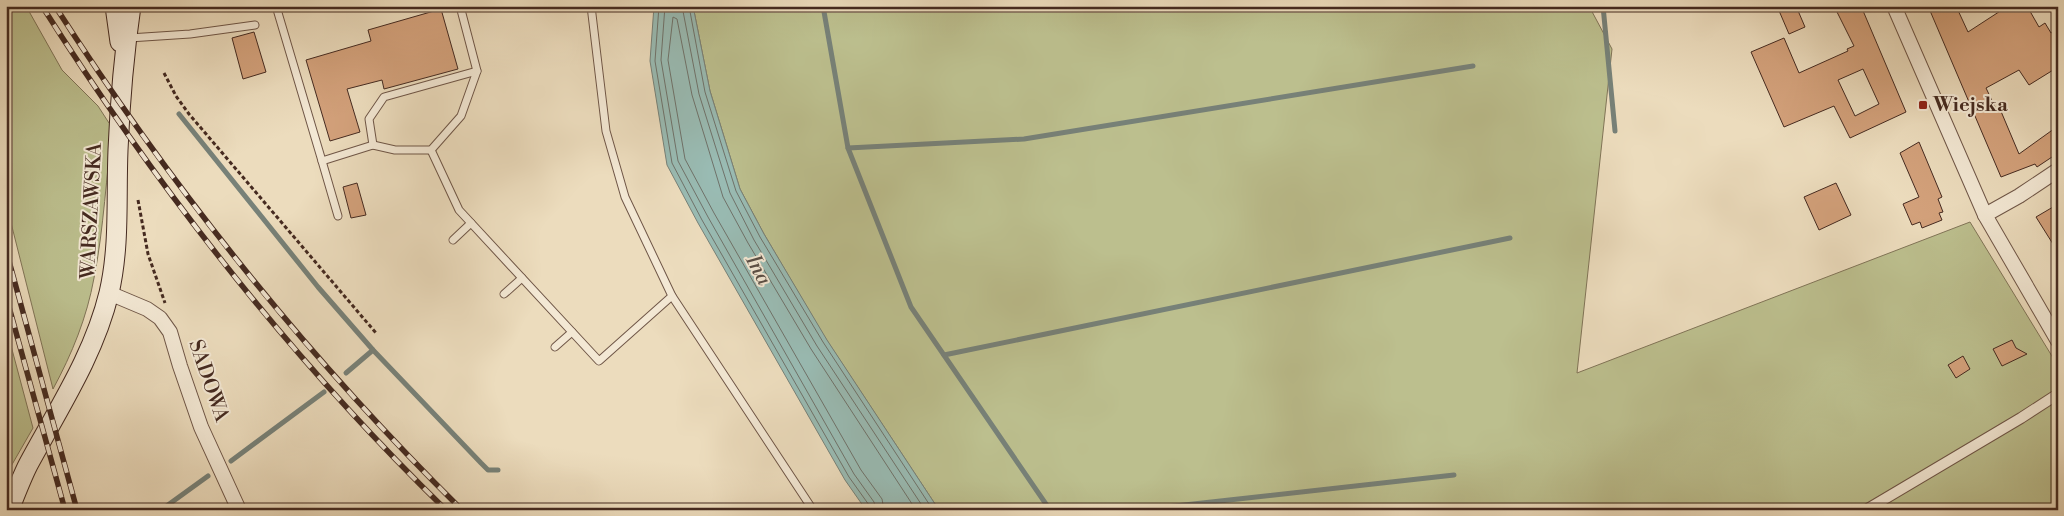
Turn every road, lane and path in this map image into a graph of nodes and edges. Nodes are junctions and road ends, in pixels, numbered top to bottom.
1 (115, 6) edge
2 (132, 6) edge
3 (276, 6) edge
4 (460, 6) edge
5 (590, 6) edge
6 (1894, 6) edge
7 (255, 25) dead end
8 (126, 38) junction
9 (123, 60) junction
10 (476, 71) junction
11 (164, 73) dead end
12 (373, 145) junction
13 (431, 150) junction
14 (322, 160) junction
15 (2058, 170) edge
16 (138, 200) dead end
17 (1985, 215) junction
18 (338, 216) dead end
19 (471, 223) junction
20 (453, 240) dead end
21 (522, 278) junction
22 (109, 293) junction
23 (504, 294) dead end
24 (672, 296) junction
25 (165, 304) dead end
26 (572, 332) junction
27 (376, 333) dead end
28 (2058, 341) edge
29 (555, 348) dead end
30 (2058, 394) edge
31 (27, 466) junction
32 (6, 495) edge
33 (8, 510) edge
34 (239, 510) edge
35 (813, 510) edge
36 (1866, 510) edge

1 - 9 main road, WARSZAWSKA
2 - 8 main road, WARSZAWSKA
3 - 14 lane
4 - 10 lane
5 - 24 lane
6 - 17 street
7 - 8 lane
8 - 9 main road, WARSZAWSKA
9 - 22 main road, WARSZAWSKA
10 - 12 lane
10 - 13 lane
11 - 27 path
12 - 13 lane
12 - 14 lane
13 - 19 lane
14 - 18 lane
15 - 17 street
16 - 25 path
17 - 28 street
19 - 20 lane
19 - 21 lane
21 - 23 lane
21 - 26 lane
22 - 31 main road, WARSZAWSKA
22 - 34 street, SADOWA
24 - 26 lane
24 - 35 lane
26 - 29 lane
30 - 36 street
31 - 32 main road, WARSZAWSKA
31 - 33 main road, WARSZAWSKA

